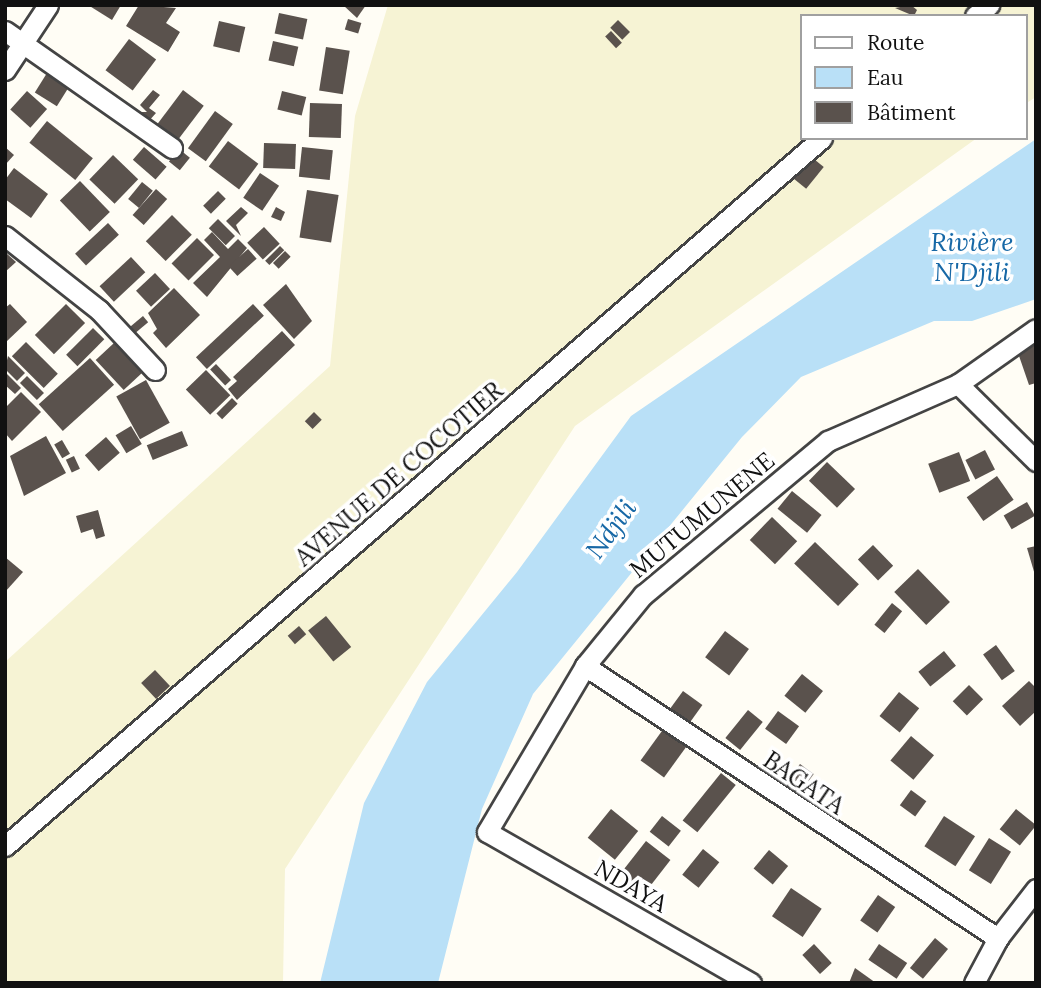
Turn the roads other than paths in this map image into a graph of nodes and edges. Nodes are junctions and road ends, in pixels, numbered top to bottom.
1 (48, 5) edge
2 (5, 31) edge
3 (23, 44) junction
4 (5, 71) edge
5 (820, 140) edge
6 (172, 148) dead end
7 (5, 236) edge
8 (1036, 329) edge
9 (155, 370) dead end
10 (958, 384) junction
11 (1036, 461) edge
12 (585, 666) junction
13 (486, 832) joint
14 (5, 846) edge
15 (1036, 889) edge
16 (998, 938) junction
17 (751, 983) edge
18 (974, 983) edge

1 - 3 street
2 - 3 street
3 - 4 street
3 - 6 street
5 - 14 street, AVENUE DE COCOTIER
7 - 9 street
8 - 10 street, MUTUMUNENE
10 - 11 street
10 - 12 street, MUTUMUNENE
12 - 13 street, MUTUMUNENE
12 - 16 street, BAGATA
13 - 17 street, NDAYA
15 - 16 street
16 - 18 street

